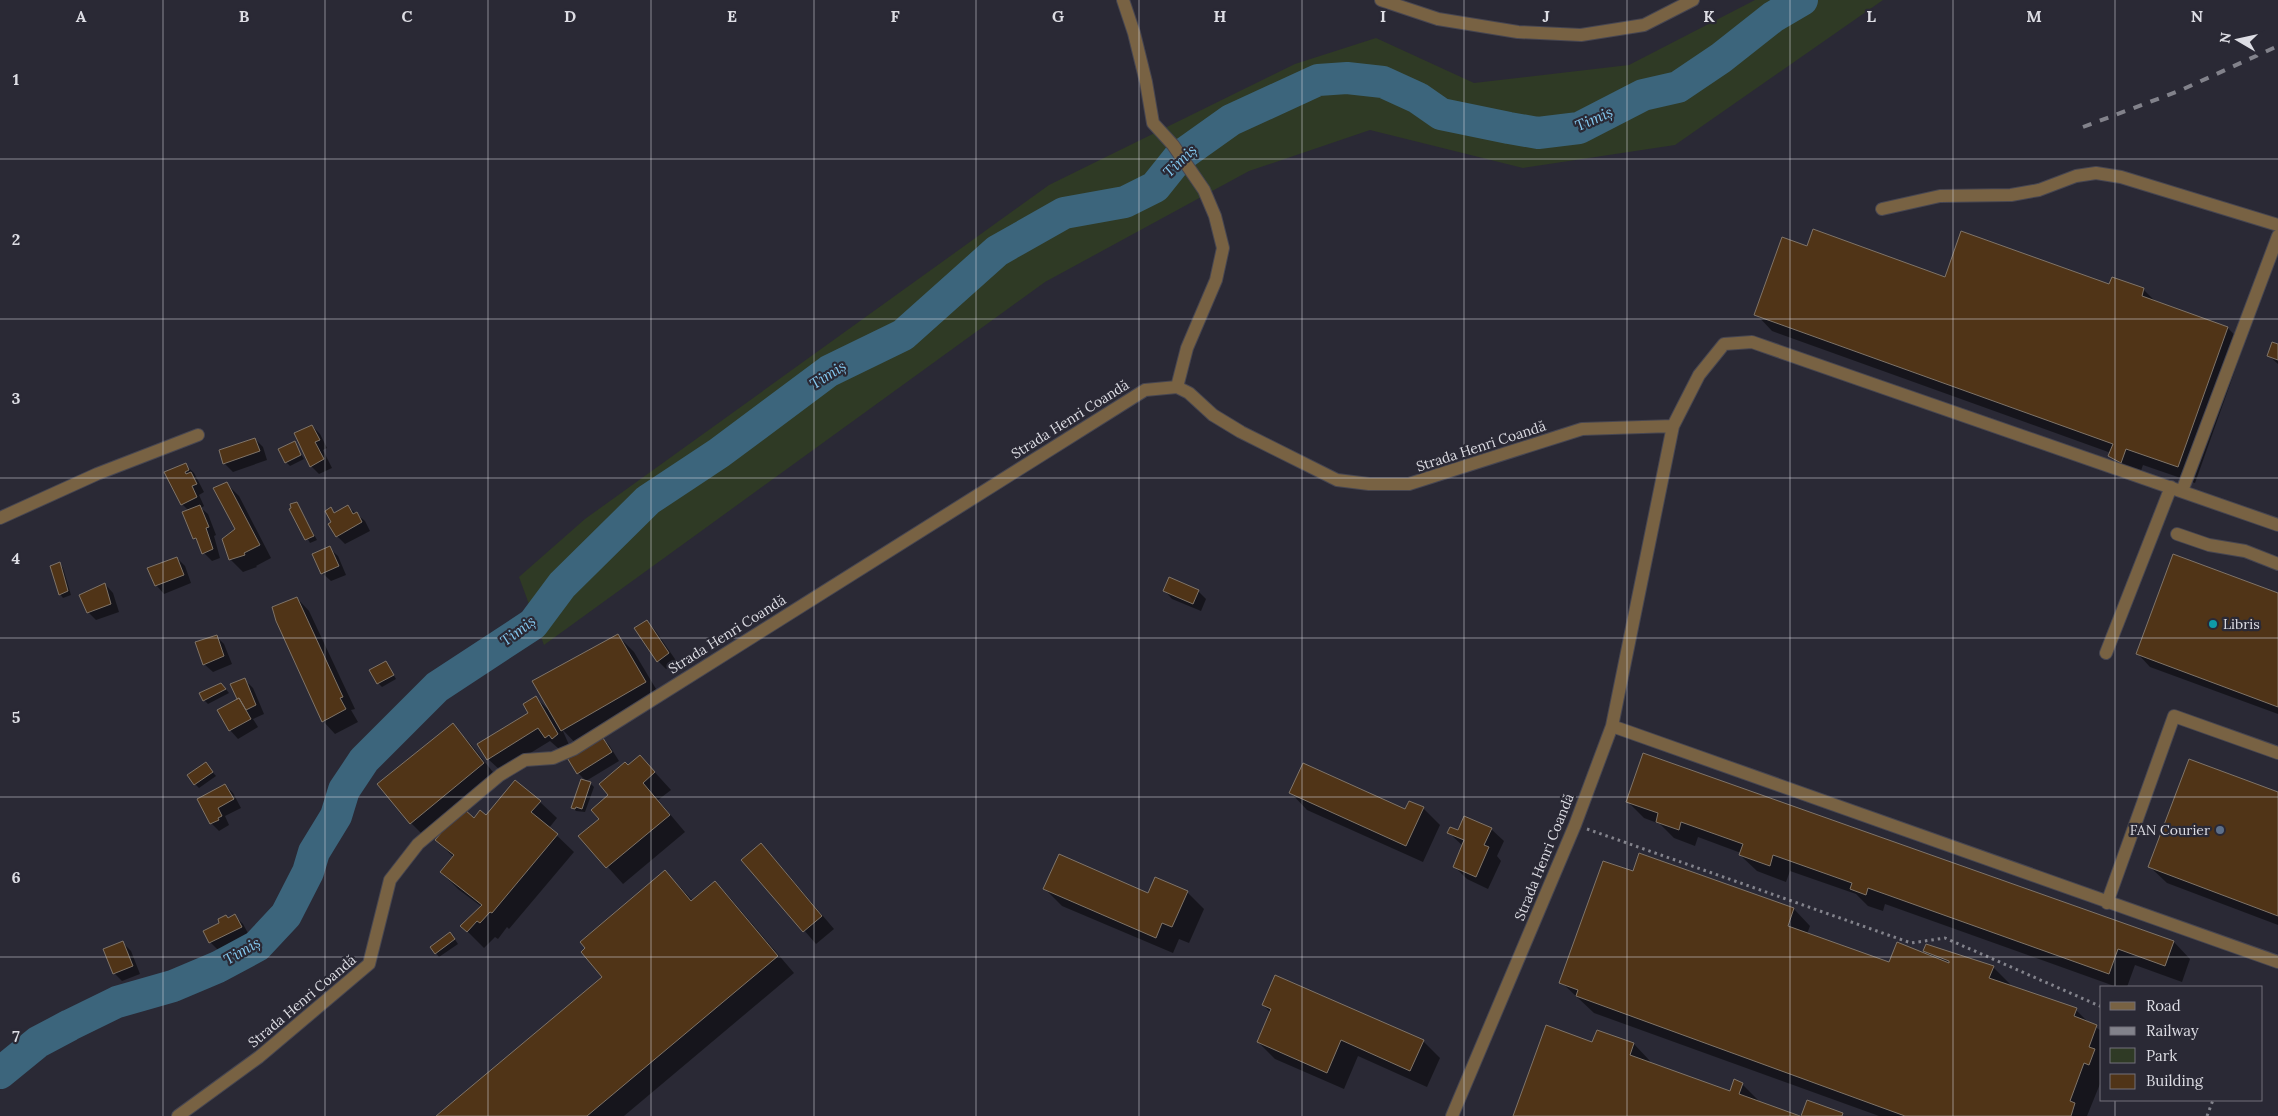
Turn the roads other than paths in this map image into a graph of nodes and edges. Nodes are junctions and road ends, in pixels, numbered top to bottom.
1 (1123, 0) edge
2 (1381, 0) edge
3 (1693, 0) edge
4 (1882, 209) dead end
5 (2278, 225) edge
6 (2278, 236) edge
7 (1177, 387) junction
8 (1673, 426) junction
9 (198, 435) dead end
10 (2176, 489) junction
11 (0, 518) edge
12 (2278, 525) edge
13 (2177, 534) dead end
14 (2278, 564) edge
15 (2106, 653) dead end
16 (1612, 726) junction
17 (2278, 753) edge
18 (2107, 903) junction
19 (2278, 962) edge
20 (1456, 1115) edge
21 (178, 1116) edge

1 - 7 street
2 - 3 street
4 - 5 street
6 - 10 street
7 - 8 street, Strada Henri Coandă
7 - 21 street, Strada Henri Coandă
8 - 10 street
8 - 16 street, Strada Henri Coandă
9 - 11 street
10 - 12 street
10 - 15 street
13 - 14 street
16 - 18 street
16 - 20 street, Strada Henri Coandă
17 - 18 street
18 - 19 street

